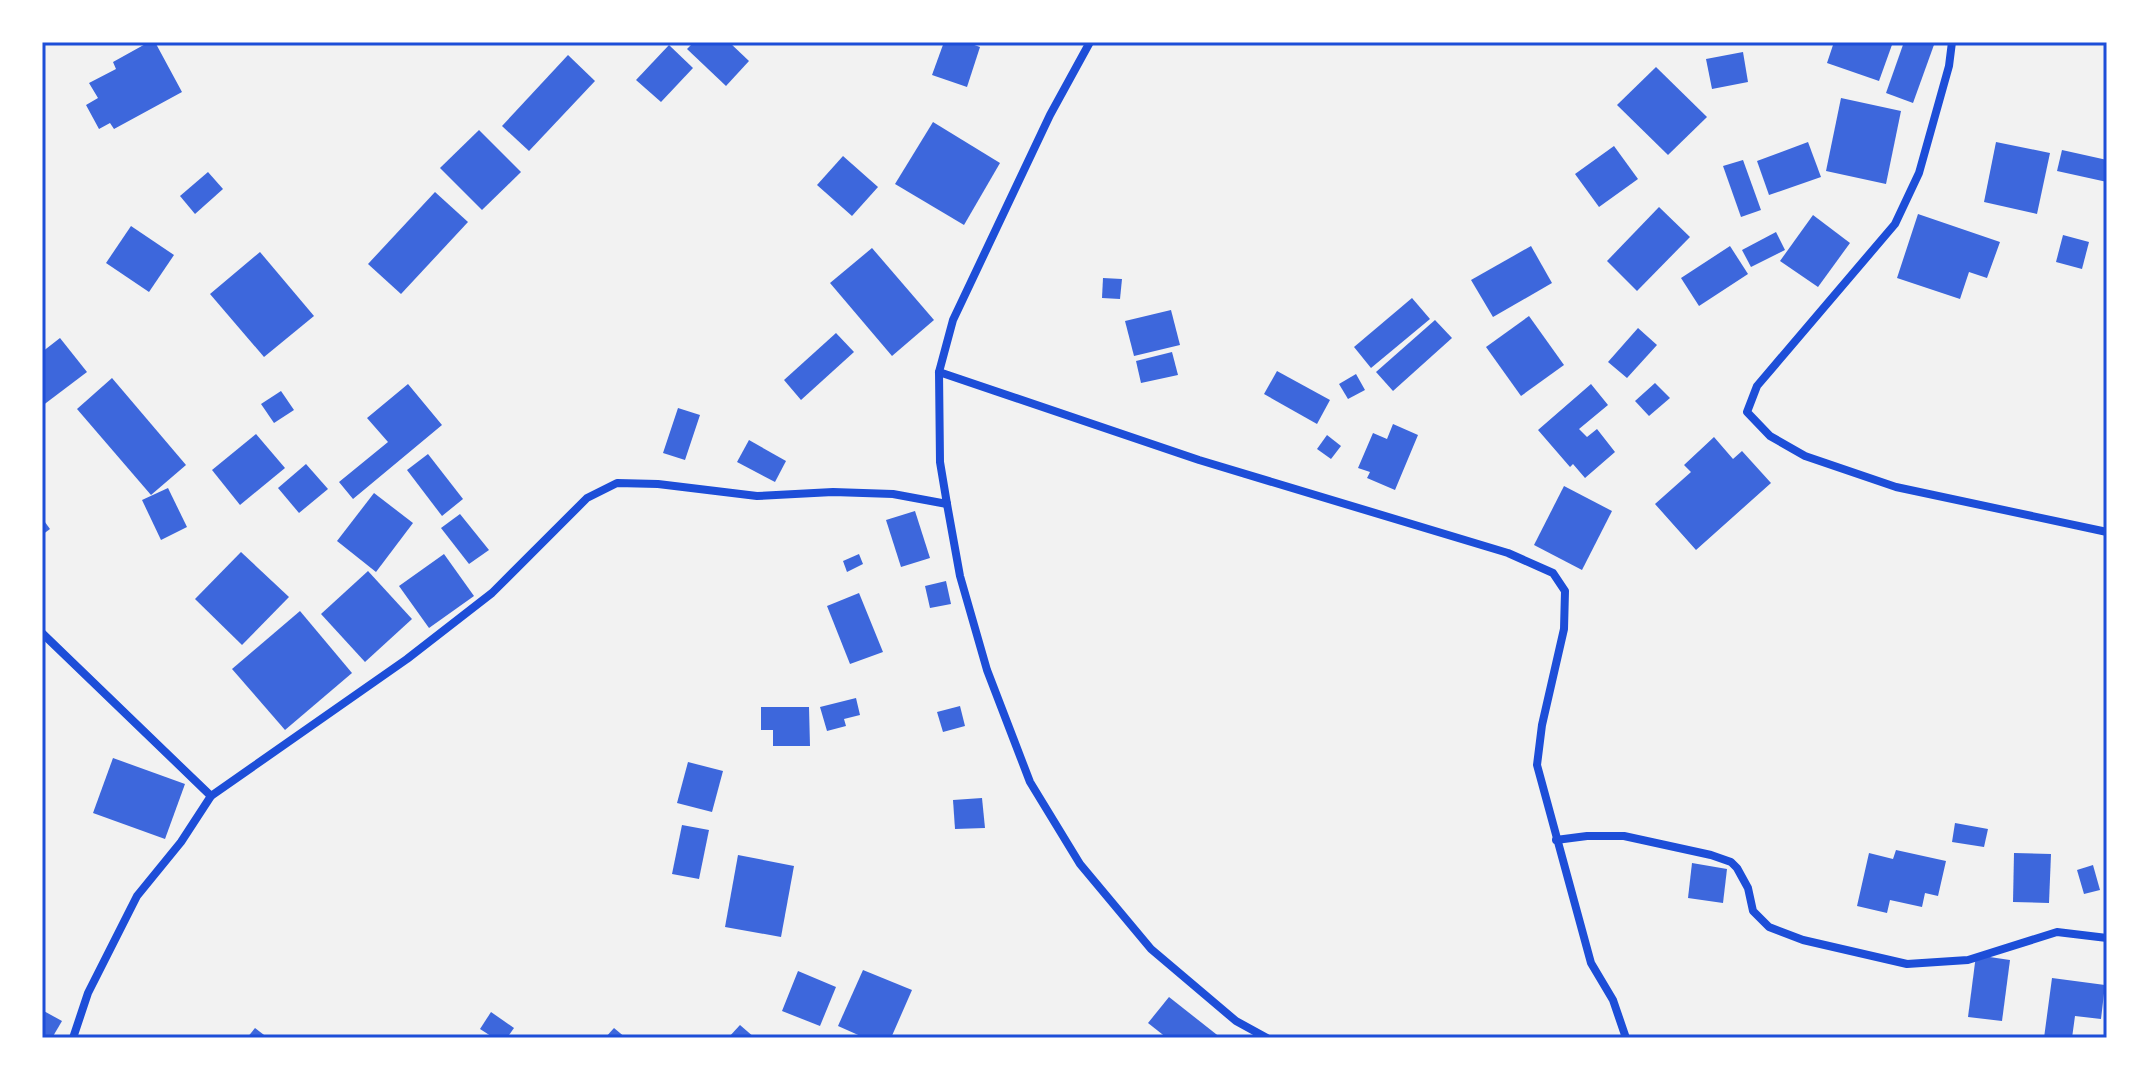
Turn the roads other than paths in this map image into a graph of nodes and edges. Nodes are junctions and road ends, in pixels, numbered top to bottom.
1 (1090, 42) edge
2 (1952, 42) edge
3 (939, 372) junction
4 (947, 504) junction
5 (2107, 532) edge
6 (42, 633) edge
7 (211, 796) junction
8 (1556, 840) junction
9 (2107, 938) edge
10 (73, 1038) edge
11 (1267, 1038) edge
12 (1626, 1038) edge

1 - 3 street
2 - 5 street
3 - 4 street
3 - 8 street
4 - 7 street
4 - 11 street
6 - 7 street
7 - 10 street
8 - 9 street
8 - 12 street

